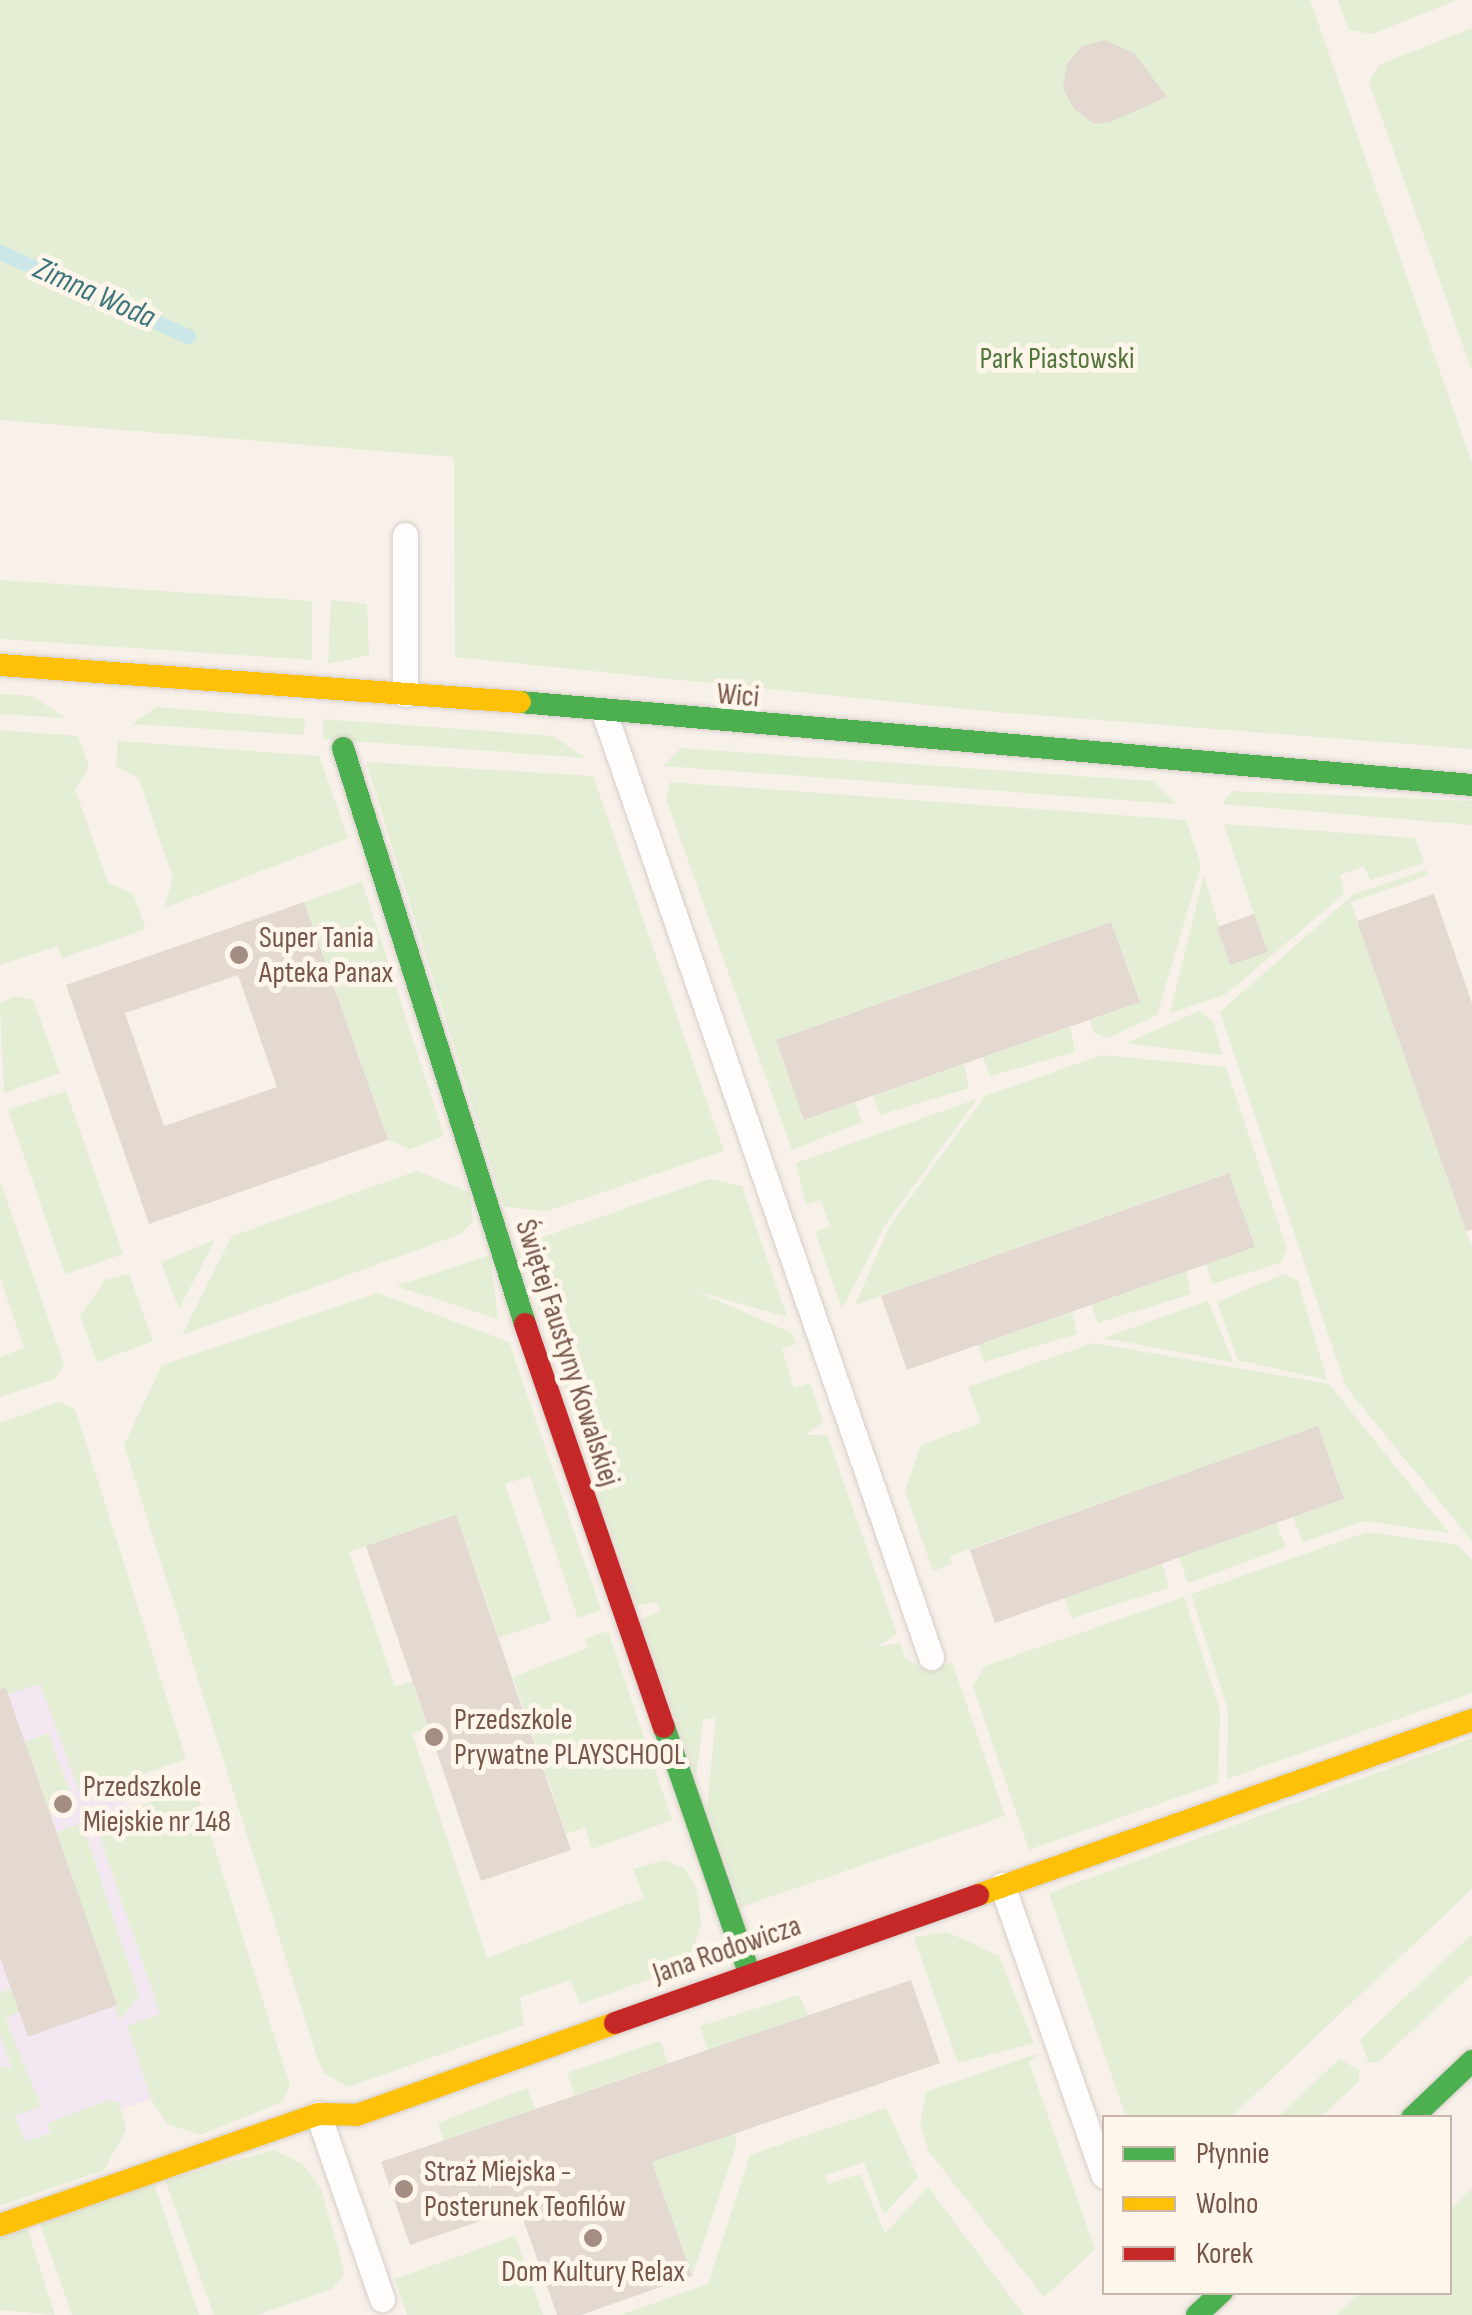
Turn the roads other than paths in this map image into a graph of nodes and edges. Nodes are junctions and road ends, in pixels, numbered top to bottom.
1 (404, 535) dead end
2 (0, 665) edge
3 (405, 694) junction
4 (604, 715) junction
5 (342, 748) dead end
6 (1472, 786) edge
7 (930, 1656) dead end
8 (1472, 1720) edge
9 (1002, 1885) junction
10 (748, 1973) junction
11 (1472, 2062) edge
12 (318, 2114) junction
13 (1415, 2115) edge
14 (1102, 2170) edge
15 (0, 2225) edge
16 (382, 2299) dead end

1 - 3 lane
2 - 3 street, Wici
3 - 4 street, Wici
4 - 6 street, Wici
4 - 7 lane
5 - 10 street, Świętej Faustyny Kowalskiej
8 - 9 street, Jana Rodowicza
9 - 10 street, Jana Rodowicza
9 - 14 lane
10 - 12 street, Jana Rodowicza
11 - 13 street
12 - 15 street, Jana Rodowicza
12 - 16 lane

